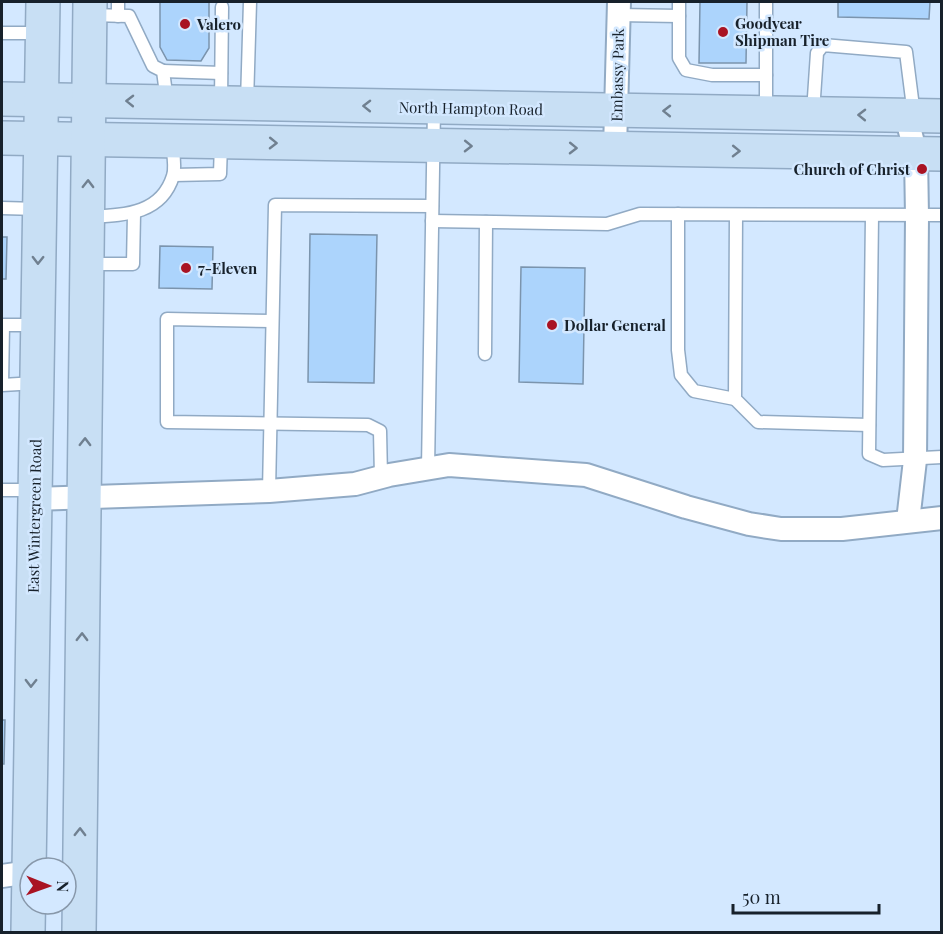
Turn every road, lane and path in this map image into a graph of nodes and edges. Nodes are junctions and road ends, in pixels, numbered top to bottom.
1 (250, 2) edge
2 (679, 2) edge
3 (766, 2) edge
4 (222, 7) dead end
5 (618, 8) edge
6 (104, 9) edge
7 (679, 16) junction
8 (42, 17) edge
9 (2, 33) edge
10 (766, 75) junction
11 (165, 87) junction
12 (230, 93) junction
13 (2, 99) edge
14 (41, 100) junction
15 (88, 101) junction
16 (434, 107) junction
17 (616, 110) junction
18 (766, 113) junction
19 (813, 114) junction
20 (921, 116) edge
21 (2, 138) edge
22 (39, 139) junction
23 (88, 140) junction
24 (172, 141) junction
25 (221, 142) junction
26 (433, 146) junction
27 (615, 149) junction
28 (929, 154) edge
29 (174, 175) junction
30 (432, 206) junction
31 (2, 208) edge
32 (38, 209) junction
33 (134, 214) junction
34 (678, 214) junction
35 (736, 215) junction
36 (942, 215) edge
37 (872, 216) junction
38 (87, 217) junction
39 (917, 217) junction
40 (432, 220) junction
41 (486, 222) junction
42 (87, 264) junction
43 (272, 321) junction
44 (36, 325) junction
45 (485, 354) dead end
46 (36, 383) junction
47 (2, 386) edge
48 (735, 399) junction
49 (270, 424) junction
50 (869, 424) junction
51 (942, 457) edge
52 (915, 460) junction
53 (428, 468) junction
54 (381, 477) junction
55 (2, 489) edge
56 (269, 491) junction
57 (34, 499) junction
58 (84, 499) junction
59 (942, 518) edge
60 (908, 521) junction
61 (21, 856) edge
62 (73, 856) edge
63 (26, 916) edge
64 (77, 916) edge
65 (28, 933) edge
66 (79, 933) edge

1 - 12 lane
2 - 7 lane
3 - 10 lane
4 - 12 lane
5 - 7 lane
5 - 17 street, Embassy Park
6 - 11 lane
6 - 15 main road
7 - 10 lane
8 - 9 lane
8 - 14 main road, East Wintergreen Road
10 - 18 lane
11 - 12 main road, North Hampton Road
11 -> 15 main road, North Hampton Road
16 -> 12 main road, North Hampton Road
13 - 14 main road, North Hampton Road
14 - 15 main road, North Hampton Road
14 - 22 main road, East Wintergreen Road
15 - 23 main road
16 - 17 main road, North Hampton Road
16 - 26 lane
18 -> 17 main road, North Hampton Road
17 - 27 street, Embassy Park
18 - 19 main road, North Hampton Road
20 -> 19 main road, North Hampton Road
19 - 20 lane
20 - 28 street
21 - 22 main road
22 - 23 main road
22 - 32 main road, East Wintergreen Road
23 - 24 main road
38 -> 23 main road
24 - 25 main road
24 - 29 lane
25 -> 26 main road
25 - 29 lane
26 -> 27 main road
26 - 30 lane
27 -> 28 main road
28 - 39 street
29 - 33 lane
30 - 40 lane
30 - 43 lane
31 - 32 lane
32 -> 44 main road, East Wintergreen Road
33 - 38 lane
33 - 42 lane
34 - 35 lane
34 - 41 lane
34 - 48 lane
35 - 37 lane
35 - 48 lane
36 - 39 lane
37 - 39 lane
37 - 50 lane
38 - 42 main road
39 - 52 street
40 - 41 lane
40 - 53 lane
41 - 45 lane
58 -> 42 main road
43 - 49 lane
43 - 49 lane
44 - 46 main road, East Wintergreen Road
44 - 47 lane
46 - 47 lane
46 - 57 main road, East Wintergreen Road
48 - 50 lane
49 - 54 lane
49 - 56 lane
50 - 52 lane
51 - 52 lane
52 - 60 street
53 - 54 street
53 - 60 street
54 - 56 street
55 - 57 lane
56 - 58 street
57 - 58 street
57 -> 61 main road, East Wintergreen Road
62 -> 58 main road
59 - 60 street
63 - 65 main road, East Wintergreen Road
64 - 66 main road

